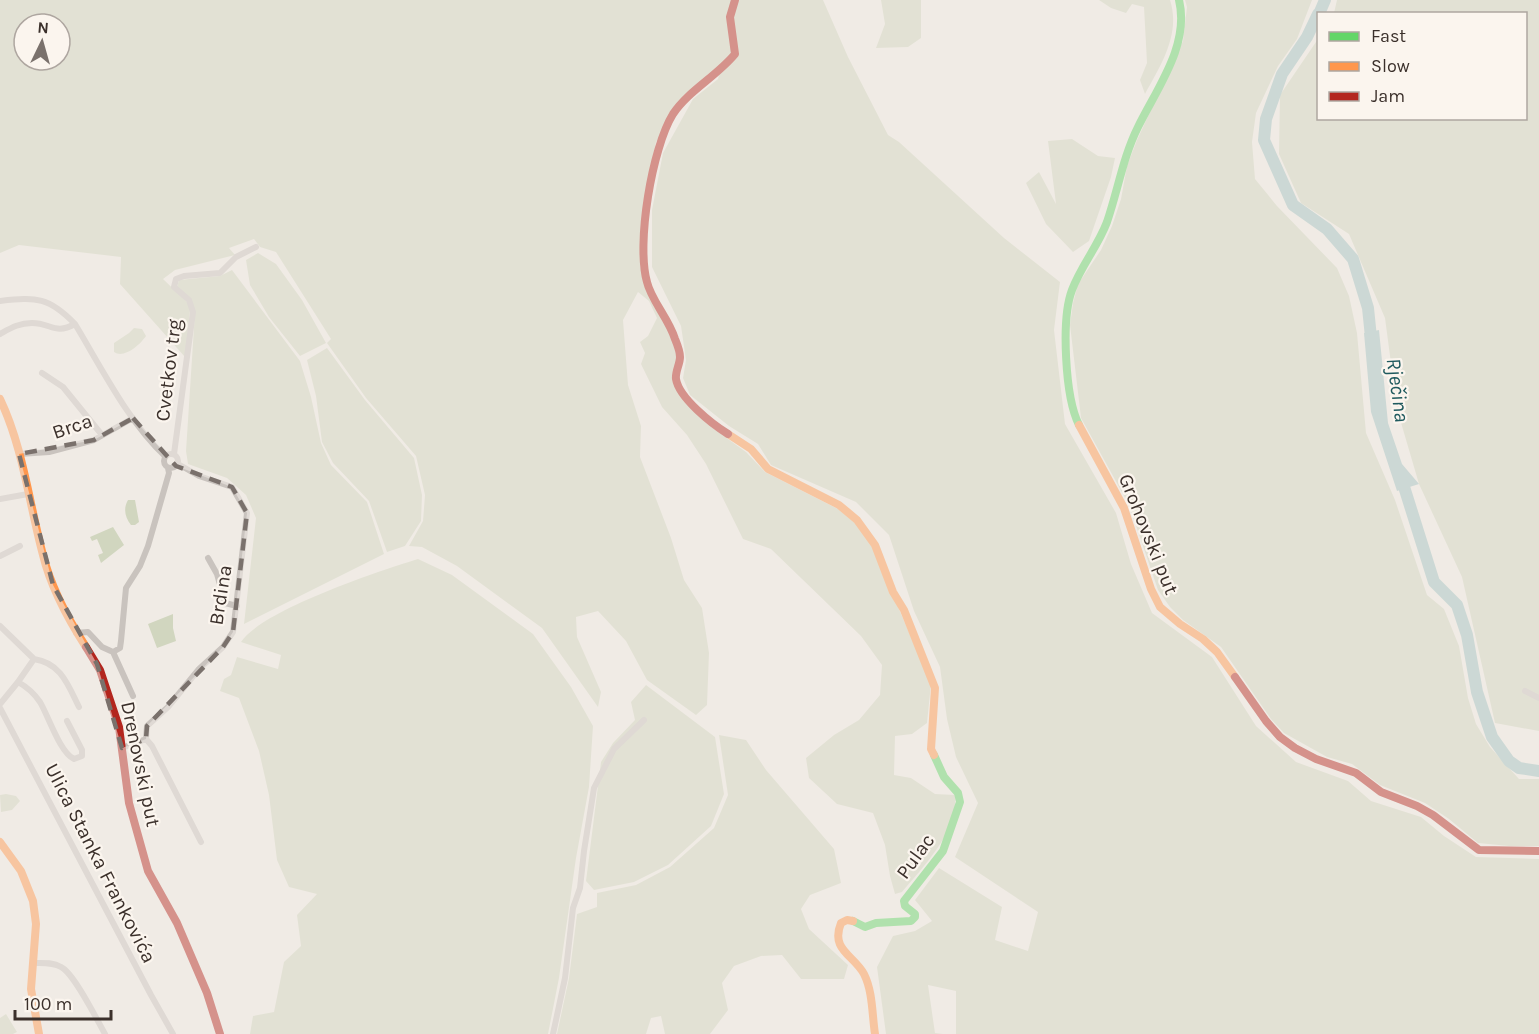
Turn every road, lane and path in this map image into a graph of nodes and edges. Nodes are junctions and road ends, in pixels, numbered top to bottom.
1 (735, 0) edge
2 (1179, 0) edge
3 (256, 248) dead end
4 (0, 301) edge
5 (75, 324) junction
6 (0, 334) edge
7 (42, 373) dead end
8 (0, 399) edge
9 (133, 418) junction
10 (102, 435) junction
11 (19, 454) junction
12 (174, 454) junction
13 (165, 456) junction
14 (178, 464) junction
15 (168, 468) junction
16 (28, 494) junction
17 (0, 499) edge
18 (20, 546) dead end
19 (0, 556) edge
20 (208, 558) dead end
21 (237, 606) junction
22 (0, 626) edge
23 (76, 633) junction
24 (113, 652) junction
25 (34, 659) junction
26 (18, 682) junction
27 (1525, 691) dead end
28 (133, 696) dead end
29 (1539, 698) edge
30 (0, 706) edge
31 (79, 707) dead end
32 (644, 720) dead end
33 (68, 721) dead end
34 (146, 739) junction
35 (122, 748) junction
36 (0, 842) edge
37 (201, 842) dead end
38 (1539, 851) edge
39 (33, 963) junction
40 (39, 1034) edge
41 (105, 1034) edge
42 (173, 1034) edge
43 (220, 1034) edge
44 (553, 1034) edge
45 (875, 1034) edge

1 - 45 main road, Pulac
2 - 38 main road, Grohovski put
3 - 12 street, Cvetkov trg
4 - 5 street
5 - 6 street
5 - 9 street
7 - 10 street
8 - 11 main road, Drenovski put
9 - 10 street, Brca
9 - 13 street
10 - 11 street, Brca
11 - 16 main road, Drenovski put
12 - 13 street
12 - 14 street, Cvetkov trg
13 - 15 street
14 - 15 street
14 - 21 street, Brdina
15 - 24 street
16 - 17 street
16 - 23 main road, Drenovski put
18 - 19 street
20 - 21 street
21 - 34 street, Brdina
22 - 25 street
23 - 24 street
23 - 35 main road, Drenovski put
24 - 28 street
25 - 26 street
25 - 31 street
26 - 30 street
26 - 33 street
27 - 29 street
30 - 42 street, Ulica Stanka Frankovića
32 - 44 street
34 - 35 street
34 - 37 street
35 - 43 main road, Drenovski put
36 - 39 main road
39 - 40 main road
39 - 41 street

